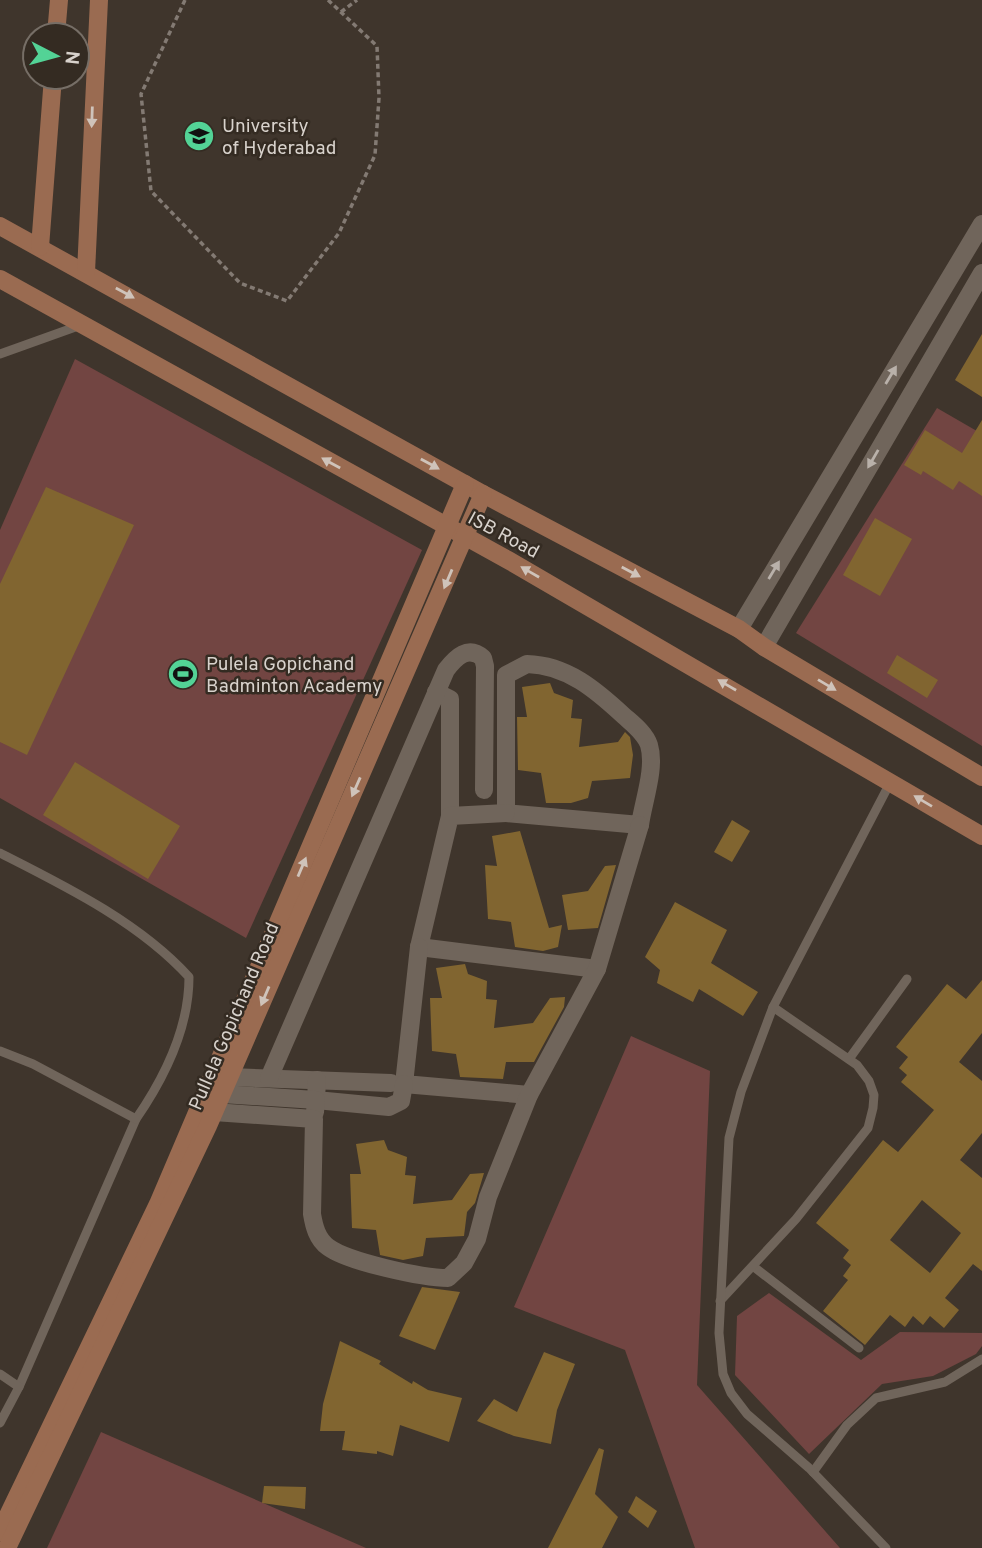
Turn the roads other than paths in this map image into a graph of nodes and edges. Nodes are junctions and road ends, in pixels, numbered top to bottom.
1 (59, 0) edge
2 (99, 0) edge
3 (57, 21) edge
4 (51, 91) edge
5 (982, 223) edge
6 (0, 226) edge
7 (40, 247) junction
8 (86, 272) junction
9 (982, 273) edge
10 (0, 279) edge
11 (83, 325) junction
12 (0, 354) edge
13 (465, 484) junction
14 (483, 494) junction
15 (447, 527) junction
16 (465, 537) junction
17 (739, 629) junction
18 (764, 647) junction
19 (436, 692) junction
20 (982, 777) edge
21 (891, 781) junction
22 (484, 790) dead end
23 (506, 813) junction
24 (450, 816) junction
25 (640, 825) junction
26 (982, 836) edge
27 (0, 853) edge
28 (290, 916) junction
29 (419, 947) junction
30 (597, 969) junction
31 (907, 979) dead end
32 (772, 1007) junction
33 (0, 1051) edge
34 (849, 1059) junction
35 (230, 1077) junction
36 (269, 1078) junction
37 (317, 1080) junction
38 (397, 1084) junction
39 (222, 1094) junction
40 (529, 1095) junction
41 (316, 1100) junction
42 (136, 1119) junction
43 (314, 1119) junction
44 (205, 1120) junction
45 (754, 1267) junction
46 (720, 1301) junction
47 (859, 1348) dead end
48 (982, 1359) edge
49 (0, 1374) edge
50 (19, 1387) junction
51 (0, 1423) edge
52 (813, 1472) junction
53 (0, 1532) edge
54 (7, 1548) edge
55 (886, 1548) edge

1 - 3 street
2 -> 8 street
4 - 7 street
17 -> 5 street
6 - 7 street, ISB Road
7 - 8 street, ISB Road
8 -> 13 street, ISB Road
9 -> 18 street
10 - 11 street, ISB Road
11 - 12 lane
15 -> 11 street, ISB Road
13 - 14 street, ISB Road
13 - 15 street, Pullela Gopichand Road
14 - 16 street, Pullela Gopichand Road
14 -> 17 street, ISB Road
15 - 16 street, ISB Road
28 -> 15 street, Pullela Gopichand Road
21 -> 16 street, ISB Road
16 -> 28 street, Pullela Gopichand Road
17 - 18 street, ISB Road
18 -> 20 street, ISB Road
19 - 22 street
19 - 24 street
19 - 36 street
26 -> 21 street, ISB Road
21 - 32 lane
23 - 24 street
23 - 25 street
23 - 25 street
24 - 29 street
25 - 30 street
27 - 42 lane
28 -> 35 street, Pullela Gopichand Road
28 - 44 street, Pullela Gopichand Road
29 - 30 street
29 - 38 street
30 - 40 street
31 - 34 lane
32 - 34 lane
32 - 46 lane
33 - 42 lane
34 - 45 lane
35 - 36 street
35 - 39 street, Pullela Gopichand Road
36 - 37 street
37 - 38 street
37 - 41 street
38 - 40 street
38 - 41 street
39 - 41 street
39 - 44 street, Pullela Gopichand Road
40 - 43 street
41 - 43 street
42 - 50 lane
43 - 44 street
44 - 53 street, Pullela Gopichand Road
44 - 54 street, Pullela Gopichand Road
45 - 46 lane
45 - 47 lane
46 - 52 lane
48 - 52 lane
49 - 50 lane
50 - 51 lane
52 - 55 lane

